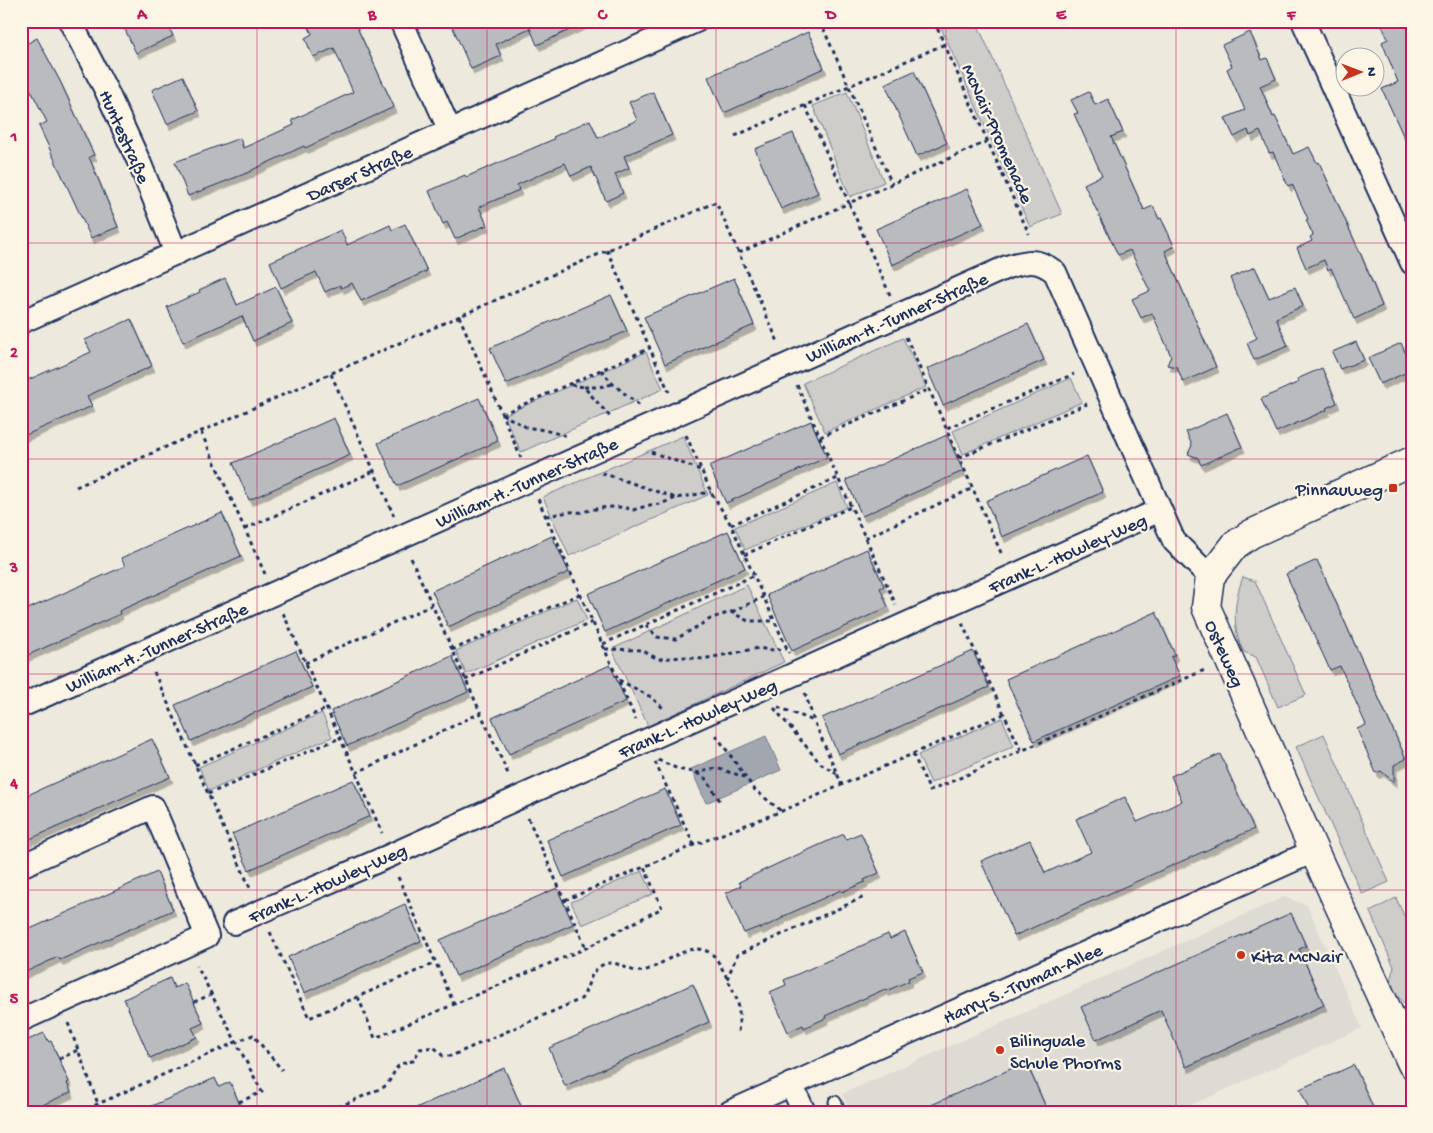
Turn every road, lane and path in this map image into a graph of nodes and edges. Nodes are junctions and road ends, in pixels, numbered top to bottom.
1 (70, 21) edge
2 (401, 21) edge
3 (696, 21) edge
4 (820, 21) edge
5 (934, 21) edge
6 (1303, 21) edge
7 (945, 44) junction
8 (849, 86) junction
9 (805, 105) junction
10 (450, 132) junction
11 (735, 136) dead end
12 (988, 141) junction
13 (892, 184) junction
14 (849, 203) junction
15 (1029, 234) dead end
16 (607, 250) junction
17 (176, 253) junction
18 (739, 253) junction
19 (1412, 263) edge
20 (890, 296) dead end
21 (460, 316) junction
22 (21, 322) edge
23 (905, 334) dead end
24 (780, 345) dead end
25 (650, 348) junction
26 (601, 370) junction
27 (331, 374) junction
28 (1074, 374) dead end
29 (796, 382) dead end
30 (568, 384) junction
31 (613, 384) junction
32 (584, 386) junction
33 (930, 389) junction
34 (670, 394) dead end
35 (1087, 404) dead end
36 (641, 407) dead end
37 (502, 414) junction
38 (612, 420) dead end
39 (947, 428) junction
40 (201, 432) junction
41 (684, 432) dead end
42 (820, 437) junction
43 (572, 438) dead end
44 (645, 450) dead end
45 (960, 458) junction
46 (522, 460) dead end
47 (1412, 460) edge
48 (702, 470) junction
49 (374, 471) junction
50 (596, 471) dead end
51 (838, 478) junction
52 (76, 487) dead end
53 (973, 488) junction
54 (712, 492) junction
55 (538, 497) dead end
56 (676, 498) junction
57 (851, 507) junction
58 (1160, 510) junction
59 (546, 516) junction
60 (394, 517) dead end
61 (731, 525) junction
62 (245, 529) junction
63 (865, 538) junction
64 (410, 554) dead end
65 (744, 555) junction
66 (265, 574) dead end
67 (753, 576) junction
68 (1011, 576) junction
69 (1210, 578) junction
70 (580, 594) junction
71 (763, 597) junction
72 (952, 603) junction
73 (432, 605) junction
74 (282, 611) dead end
75 (731, 612) junction
76 (774, 620) junction
77 (593, 622) junction
78 (905, 624) junction
79 (646, 626) junction
80 (603, 644) junction
81 (605, 649) junction
82 (787, 649) junction
83 (452, 650) junction
84 (306, 663) junction
85 (152, 669) dead end
86 (1207, 669) dead end
87 (798, 672) junction
88 (465, 680) junction
89 (619, 680) junction
90 (21, 706) edge
91 (326, 709) junction
92 (480, 713) junction
93 (1004, 714) junction
94 (702, 715) junction
95 (814, 721) junction
96 (680, 725) junction
97 (340, 738) junction
98 (645, 740) junction
99 (1021, 750) junction
100 (913, 754) junction
101 (195, 765) junction
102 (356, 773) junction
103 (697, 773) junction
104 (837, 774) junction
105 (746, 777) junction
106 (842, 785) junction
107 (208, 794) junction
108 (519, 797) junction
109 (720, 801) dead end
110 (782, 811) junction
111 (694, 845) junction
112 (1314, 851) junction
113 (389, 856) junction
114 (21, 866) edge
115 (644, 868) junction
116 (866, 896) dead end
117 (565, 900) junction
118 (260, 912) junction
119 (234, 923) dead end
120 (186, 946) junction
121 (586, 948) junction
122 (435, 963) junction
123 (727, 979) junction
124 (212, 994) junction
125 (358, 997) junction
126 (60, 1002) junction
127 (194, 1002) dead end
128 (454, 1004) junction
129 (21, 1020) edge
130 (1405, 1030) edge
131 (738, 1033) dead end
132 (236, 1042) junction
133 (78, 1050) junction
134 (59, 1059) dead end
135 (1412, 1064) edge
136 (282, 1070) dead end
137 (791, 1084) junction
138 (239, 1102) dead end
139 (98, 1104) junction
140 (80, 1112) edge
141 (101, 1112) edge
142 (333, 1112) edge
143 (730, 1112) edge
144 (804, 1112) edge

1 - 17 street, Huntestraße
2 - 10 street
3 - 10 street, Darser Straße
4 - 8 path
5 - 7 path, McNair-Promenade
6 - 19 street
7 - 8 path, McNair-Promenade
7 - 12 path, McNair-Promenade
8 - 9 path, McNair-Promenade
8 - 13 path
9 - 11 path, McNair-Promenade
9 - 14 path
10 - 17 street, Darser Straße
12 - 13 path
12 - 15 path, McNair-Promenade
13 - 14 path
14 - 18 path
14 - 20 path
16 - 18 path
16 - 21 path
16 - 25 path
17 - 22 street, Darser Straße
18 - 24 path
21 - 27 path
21 - 37 path
23 - 33 path
25 - 26 path
25 - 34 path
26 - 30 path
26 - 31 path
27 - 40 path
27 - 49 path
28 - 39 path
29 - 42 path
30 - 32 path
30 - 37 path
31 - 32 path
31 - 36 path
32 - 38 path
33 - 39 path
33 - 42 path
35 - 45 path
37 - 43 path
37 - 46 path
39 - 45 path
40 - 52 path
40 - 62 path
41 - 48 path
42 - 51 path
44 - 48 path
45 - 53 path
47 - 69 street
48 - 54 path
49 - 60 path
49 - 62 path
50 - 56 path
51 - 57 path
51 - 61 path
53 - 63 path
53 - 68 path
54 - 56 path
54 - 61 path
55 - 59 path
56 - 59 path
57 - 63 path
57 - 65 path
58 - 68 street, Frank-L.-Howley-Weg
58 - 69 street
58 - 90 street, William-H.-Tunner-Straße
59 - 70 path
61 - 65 path
62 - 66 path
63 - 78 path
64 - 73 path
65 - 67 path
67 - 71 path
67 - 79 path
68 - 72 street, Frank-L.-Howley-Weg
69 - 112 street, Osteweg
70 - 77 path
70 - 83 path
71 - 75 path
71 - 76 path
72 - 78 street, Frank-L.-Howley-Weg
72 - 93 path
73 - 83 path
73 - 84 path
74 - 84 path
75 - 76 path
75 - 79 path
76 - 82 path
77 - 80 path
77 - 88 path
78 - 87 street, Frank-L.-Howley-Weg
79 - 80 path
80 - 81 path
81 - 82 path
81 - 89 path
82 - 87 path
83 - 88 path
84 - 91 path
85 - 101 path
86 - 99 path, Osteweg
87 - 94 street, Frank-L.-Howley-Weg
87 - 95 path
88 - 92 path
89 - 96 path
89 - 98 path
91 - 97 path
91 - 101 path
92 - 102 path
92 - 108 path
93 - 99 path
93 - 100 path
94 - 96 street, Frank-L.-Howley-Weg
94 - 105 path
95 - 104 path
95 - 104 path
96 - 98 street, Frank-L.-Howley-Weg
97 - 102 path
97 - 107 path
98 - 108 street, Frank-L.-Howley-Weg
99 - 100 path, Osteweg
100 - 106 path
101 - 107 path
102 - 113 path
103 - 105 path
103 - 109 path
103 - 111 path
104 - 106 path
105 - 110 path
106 - 110 path
107 - 118 path
108 - 113 street, Frank-L.-Howley-Weg
108 - 117 path
110 - 111 path
111 - 115 path
112 - 130 street, Osteweg
112 - 137 street, Harry-S.-Truman-Allee
113 - 118 street, Frank-L.-Howley-Weg
113 - 122 path
114 - 120 street
115 - 117 path
115 - 121 path
116 - 123 path
117 - 121 path
118 - 119 street, Frank-L.-Howley-Weg
118 - 125 path
120 - 124 path
120 - 126 street
121 - 128 path
122 - 125 path
122 - 128 path
123 - 131 path
123 - 142 path
124 - 127 path
124 - 132 path
125 - 128 path
126 - 129 street
126 - 133 path
130 - 135 street, Osteweg
132 - 136 path
132 - 138 path
132 - 139 path
133 - 134 path
133 - 139 path
137 - 143 street, Harry-S.-Truman-Allee
137 - 144 street
139 - 140 path
139 - 141 path

